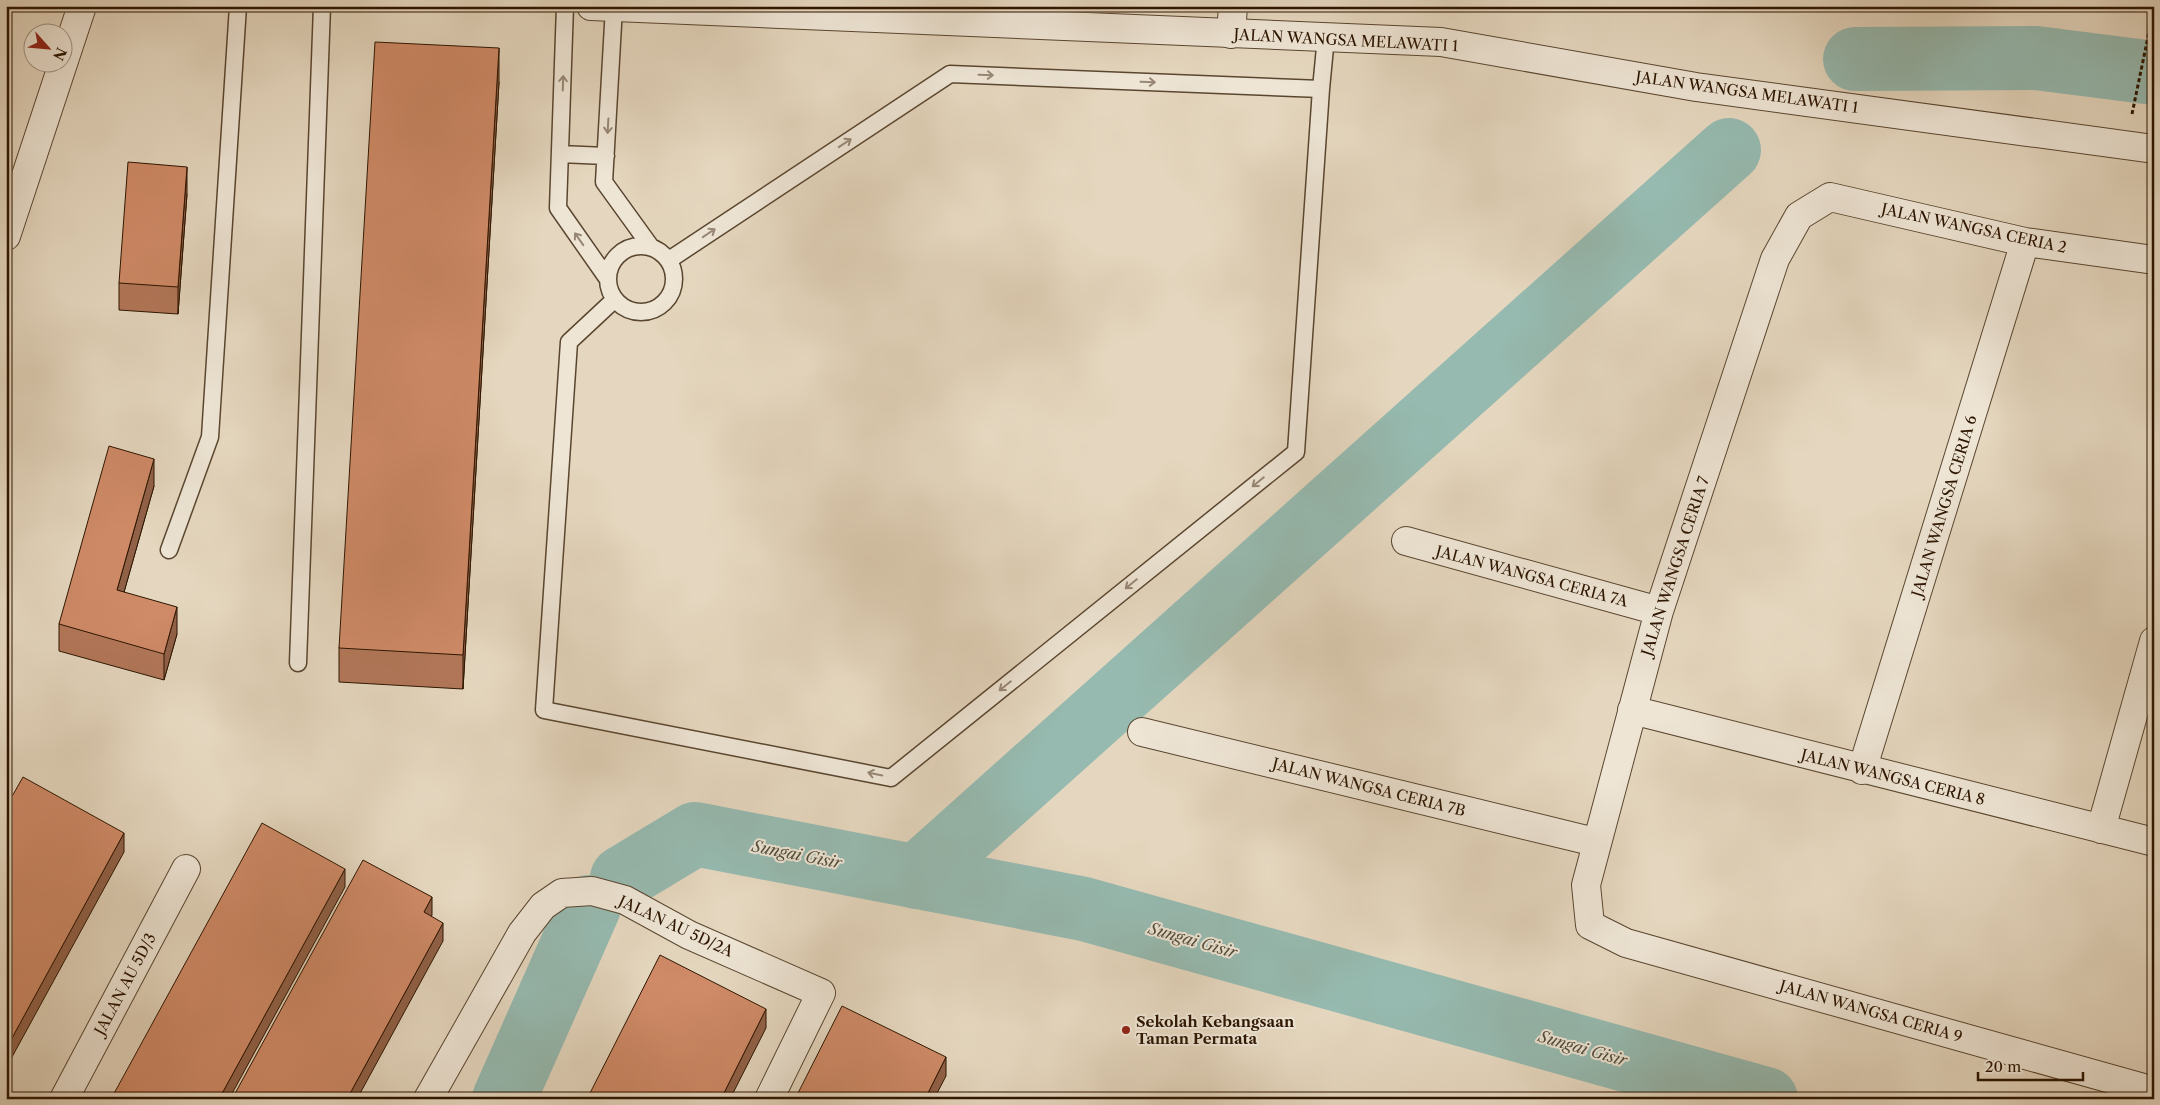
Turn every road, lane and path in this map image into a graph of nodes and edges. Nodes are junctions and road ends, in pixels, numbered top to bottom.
1 (82, 6) edge
2 (238, 6) edge
3 (322, 6) edge
4 (565, 6) edge
5 (1233, 6) edge
6 (603, 7) edge
7 (658, 8) junction
8 (708, 8) edge
9 (2154, 8) edge
10 (1231, 34) junction
11 (1326, 38) junction
12 (612, 45) junction
13 (1321, 90) junction
14 (2135, 102) dead end
15 (2154, 149) edge
16 (560, 154) junction
17 (606, 156) junction
18 (1799, 216) joint
19 (6, 236) edge
20 (2025, 242) junction
21 (652, 247) junction
22 (669, 260) junction
23 (2154, 260) edge
24 (607, 278) junction
25 (614, 300) junction
26 (1406, 541) dead end
27 (170, 550) dead end
28 (1659, 611) junction
29 (2154, 641) edge
30 (298, 663) dead end
31 (1632, 710) junction
32 (1142, 732) dead end
33 (1862, 770) junction
34 (2101, 828) junction
35 (1595, 842) junction
36 (2154, 842) edge
37 (186, 870) dead end
38 (1590, 925) joint
39 (2154, 1091) edge
40 (64, 1099) edge
41 (428, 1099) edge
42 (769, 1099) edge

1 - 19 street
2 - 27 lane
3 - 30 lane
16 -> 4 lane
5 - 10 street
6 - 7 street, JALAN WANGSA MELAWATI 1
6 - 12 lane
7 - 8 street, JALAN WANGSA MELAWATI 1
7 - 12 lane
8 - 10 street, JALAN WANGSA MELAWATI 1
9 - 14 path
10 - 11 street, JALAN WANGSA MELAWATI 1
11 - 13 lane
11 - 15 street, JALAN WANGSA MELAWATI 1
12 -> 17 lane
22 -> 13 lane
13 -> 25 lane
16 - 17 lane
24 -> 16 lane
17 - 21 lane
18 - 20 street, JALAN WANGSA CERIA 2
18 - 28 street, JALAN WANGSA CERIA 7
20 - 23 street, JALAN WANGSA CERIA 2
20 - 33 street, JALAN WANGSA CERIA 6
21 - 22 lane
21 - 24 lane
22 - 25 lane
24 - 25 lane
26 - 28 street, JALAN WANGSA CERIA 7A
28 - 31 street, JALAN WANGSA CERIA 7
29 - 34 street
31 - 33 street, JALAN WANGSA CERIA 8
31 - 35 street, JALAN WANGSA CERIA 7
32 - 35 street, JALAN WANGSA CERIA 7B
33 - 34 street, JALAN WANGSA CERIA 8
34 - 36 street, JALAN WANGSA CERIA 8
35 - 38 street, JALAN WANGSA CERIA 7
37 - 40 street, JALAN AU 5D/3
38 - 39 street, JALAN WANGSA CERIA 9
41 - 42 street, JALAN AU 5D/2A

